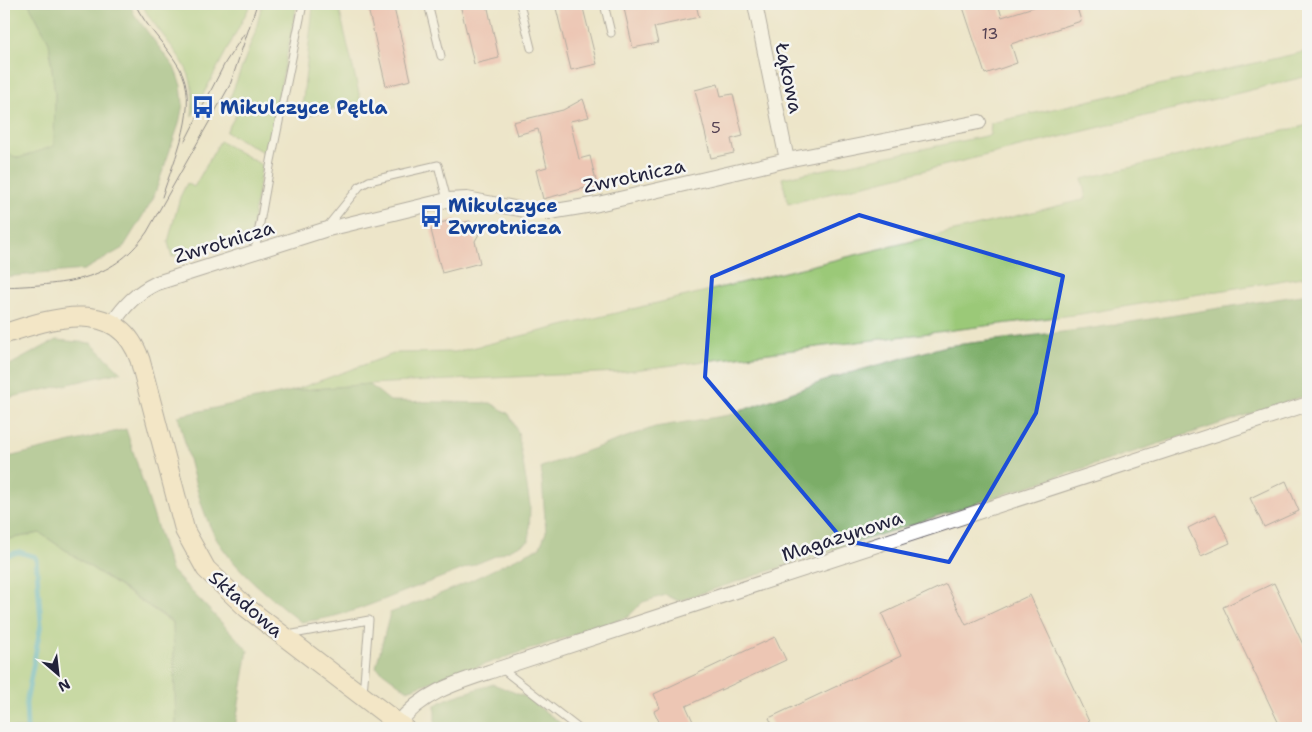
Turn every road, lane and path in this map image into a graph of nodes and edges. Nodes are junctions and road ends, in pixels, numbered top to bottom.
1 (303, 4) edge
2 (428, 4) edge
3 (520, 4) edge
4 (604, 4) edge
5 (755, 4) edge
6 (611, 34) dead end
7 (531, 48) dead end
8 (440, 56) dead end
9 (979, 122) dead end
10 (787, 160) junction
11 (447, 200) junction
12 (324, 230) junction
13 (255, 252) junction
14 (112, 324) junction
15 (4, 334) edge
16 (1308, 404) edge
17 (282, 636) junction
18 (501, 668) junction
19 (363, 696) junction
20 (401, 726) edge
21 (578, 728) edge

1 - 13 lane
2 - 8 lane
3 - 7 lane
4 - 6 lane
5 - 10 street, Łąkowa
9 - 10 street, Zwrotnicza
10 - 11 street, Zwrotnicza
11 - 12 street, Zwrotnicza
11 - 12 lane
12 - 13 street, Zwrotnicza
13 - 14 street, Zwrotnicza
14 - 15 main road
14 - 17 main road, Składowa
16 - 18 street, Magazynowa
17 - 19 main road, Składowa
17 - 19 lane
18 - 20 street, Magazynowa
18 - 21 lane
19 - 20 main road, Składowa

